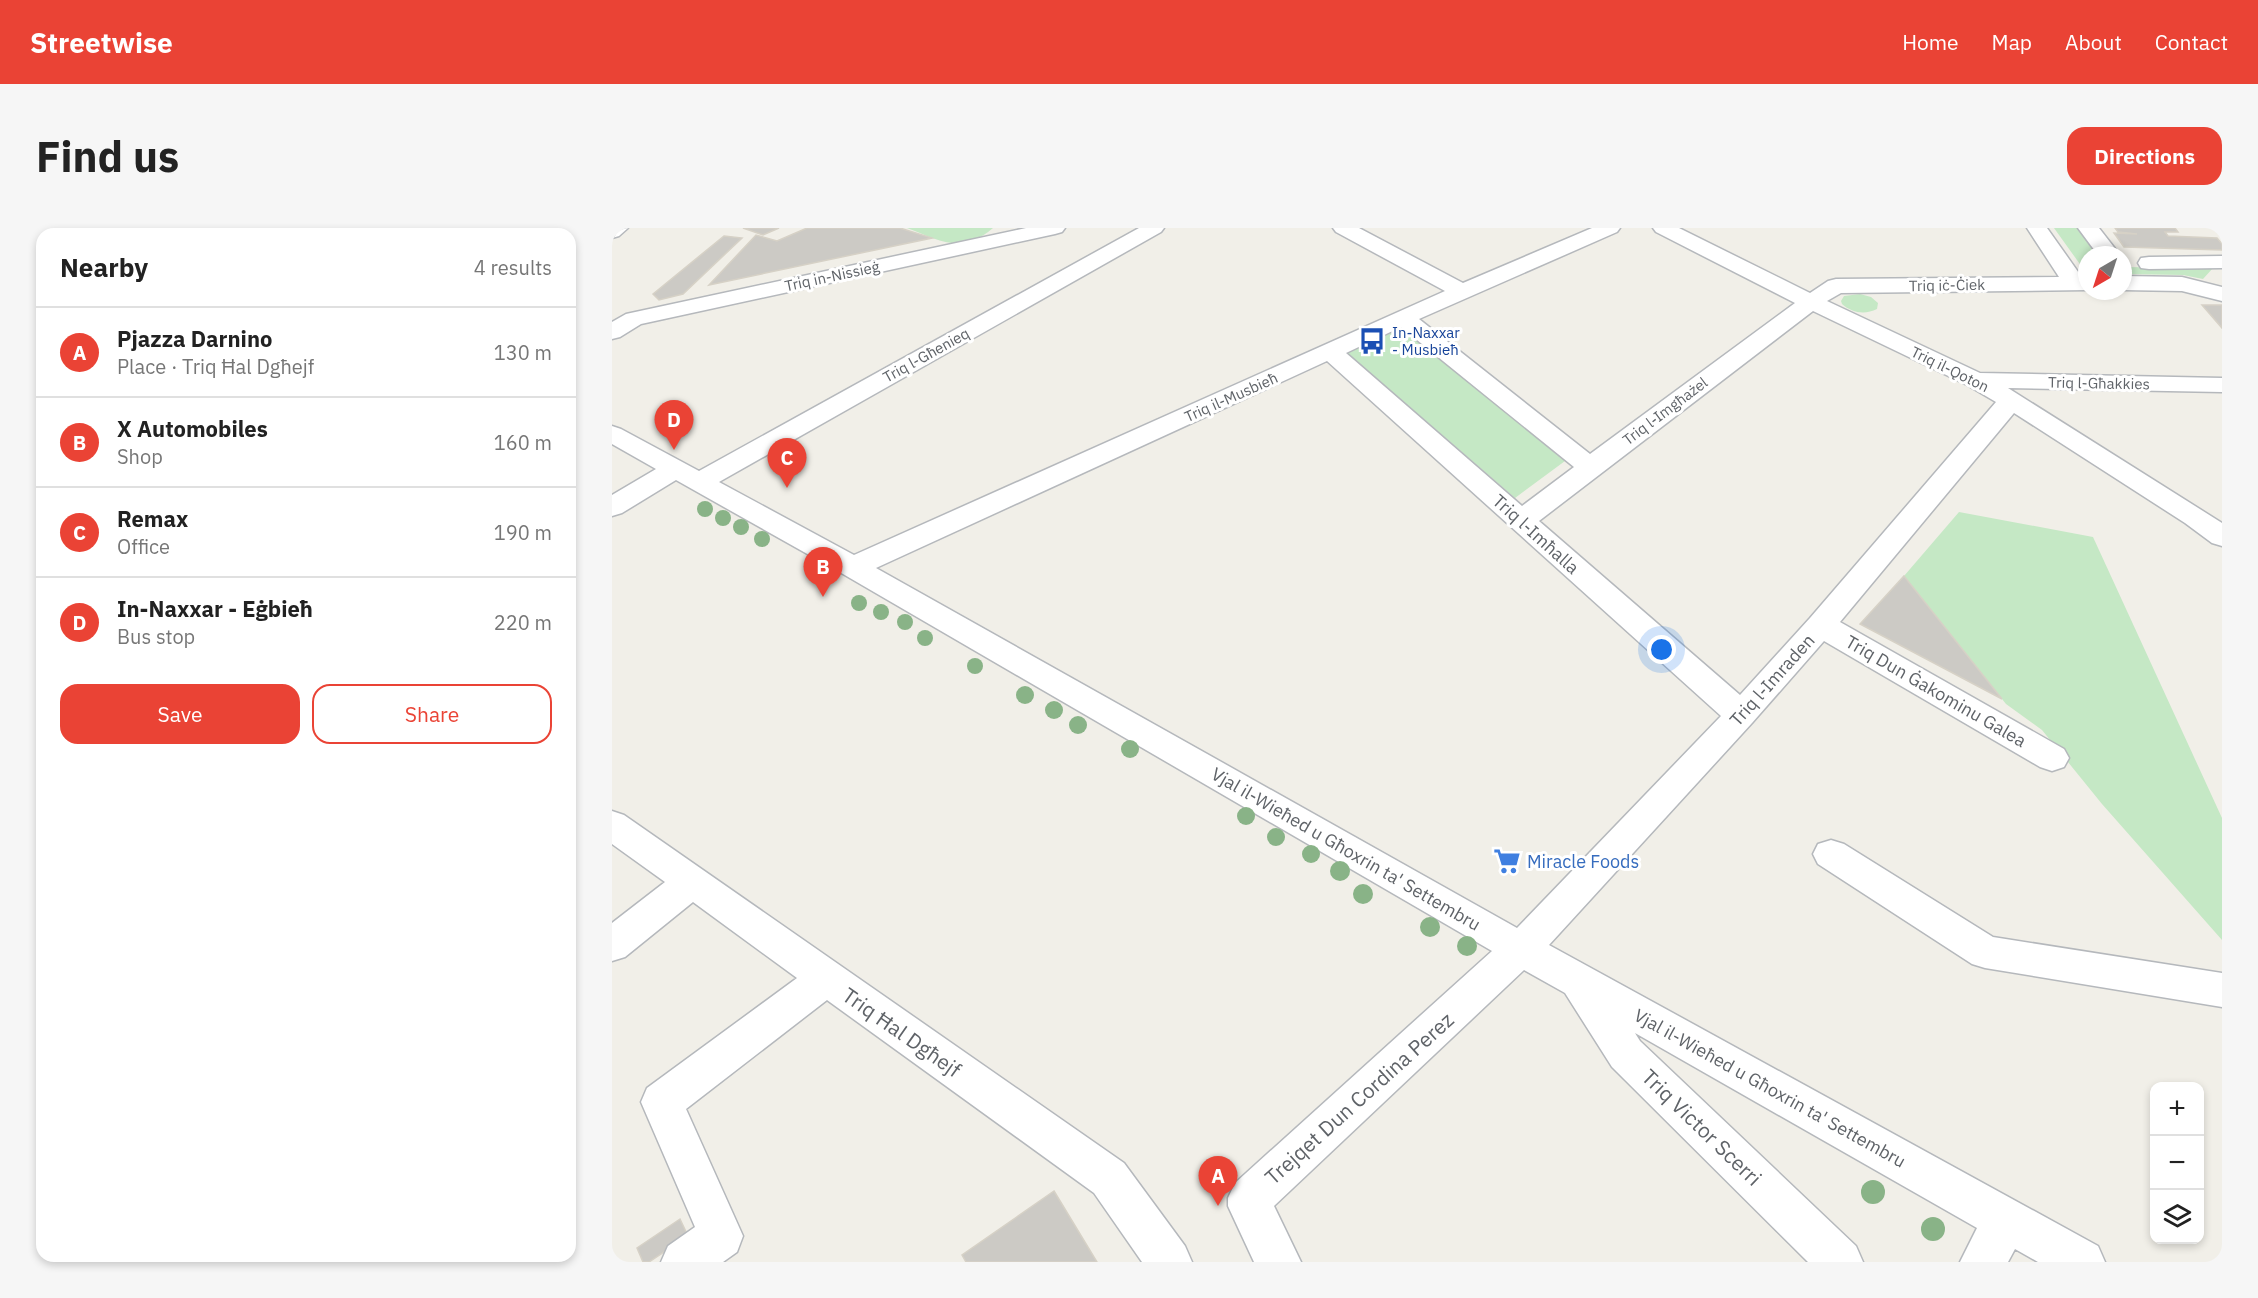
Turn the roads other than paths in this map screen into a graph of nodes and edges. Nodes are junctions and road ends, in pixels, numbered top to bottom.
1 (618, 228) edge
2 (1055, 228) edge
3 (1154, 228) edge
4 (1343, 228) edge
5 (1610, 228) edge
6 (1663, 228) edge
7 (2037, 228) edge
8 (2088, 228) edge
9 (612, 232) edge
10 (2102, 246) edge
11 (2222, 262) edge
12 (2132, 264) edge
13 (2078, 279) edge
14 (2078, 283) edge
15 (2132, 283) edge
16 (1462, 291) junction
17 (2219, 292) edge
18 (1811, 302) junction
19 (1404, 318) junction
20 (612, 332) edge
21 (1331, 352) junction
22 (1976, 380) junction
23 (2222, 386) edge
24 (2011, 400) junction
25 (612, 434) edge
26 (1590, 467) junction
27 (674, 470) junction
28 (699, 482) junction
29 (612, 507) edge
30 (2222, 516) edge
31 (2195, 517) junction
32 (1521, 521) junction
33 (2222, 537) edge
34 (853, 567) junction
35 (1821, 624) junction
36 (1741, 716) junction
37 (2052, 758) dead end
38 (612, 825) edge
39 (1831, 854) dead end
40 (693, 881) junction
41 (612, 945) edge
42 (1521, 949) junction
43 (826, 978) junction
44 (1577, 980) junction
45 (2222, 990) edge
46 (2006, 1220) junction
47 (684, 1262) edge
48 (1169, 1262) edge
49 (1278, 1262) edge
50 (1840, 1262) edge
51 (1983, 1262) edge
52 (2082, 1262) edge

1 - 9 street
2 - 20 street, Triq in-Nissieġ
3 - 28 street, Triq l-Għenieq
4 - 16 street
5 - 16 street, Triq il-Musbieħ
6 - 18 street, Triq il-Qoton
7 - 13 street
8 - 10 street
11 - 12 street
14 - 18 street, Triq iċ-Ċiek
15 - 17 street
16 - 19 street, Triq il-Musbieħ
18 - 22 street, Triq il-Qoton
18 - 26 street, Triq l-Imgħażel
19 - 21 street, Triq il-Musbieħ
19 - 26 street
21 - 32 street, Triq l-Imħalla
21 - 34 street, Triq il-Musbieħ
22 - 23 street, Triq l-Għakkies
22 - 24 street, Triq il-Qoton
24 - 31 street, Triq il-Qoton
24 - 35 street, Triq l-Imraden
25 - 27 street, Vjal il-Wieħed u Għoxrin ta' Settembru
26 - 32 street, Triq l-Imgħażel
27 - 28 street, Vjal il-Wieħed u Għoxrin ta' Settembru
27 - 29 street
28 - 34 street, Vjal il-Wieħed u Għoxrin ta' Settembru
30 - 31 street
31 - 33 street, Triq il-Qoton
32 - 36 street, Triq l-Imħalla
34 - 42 street, Vjal il-Wieħed u Għoxrin ta' Settembru
35 - 36 street, Triq l-Imraden
35 - 37 street, Triq Dun Ġakominu Galea
36 - 42 street, Triq l-Imraden
38 - 40 street, Triq Ħal Dgħejf
39 - 45 street
40 - 41 street
40 - 43 street, Triq Ħal Dgħejf
42 - 44 street, Vjal il-Wieħed u Għoxrin ta' Settembru
42 - 49 street, Trejqet Dun Cordina Perez
43 - 47 street
43 - 48 street, Triq Ħal Dgħejf
44 - 46 street, Vjal il-Wieħed u Għoxrin ta' Settembru
44 - 50 street, Triq Victor Scerri
46 - 51 street
46 - 52 street, Vjal il-Wieħed u Għoxrin ta' Settembru

